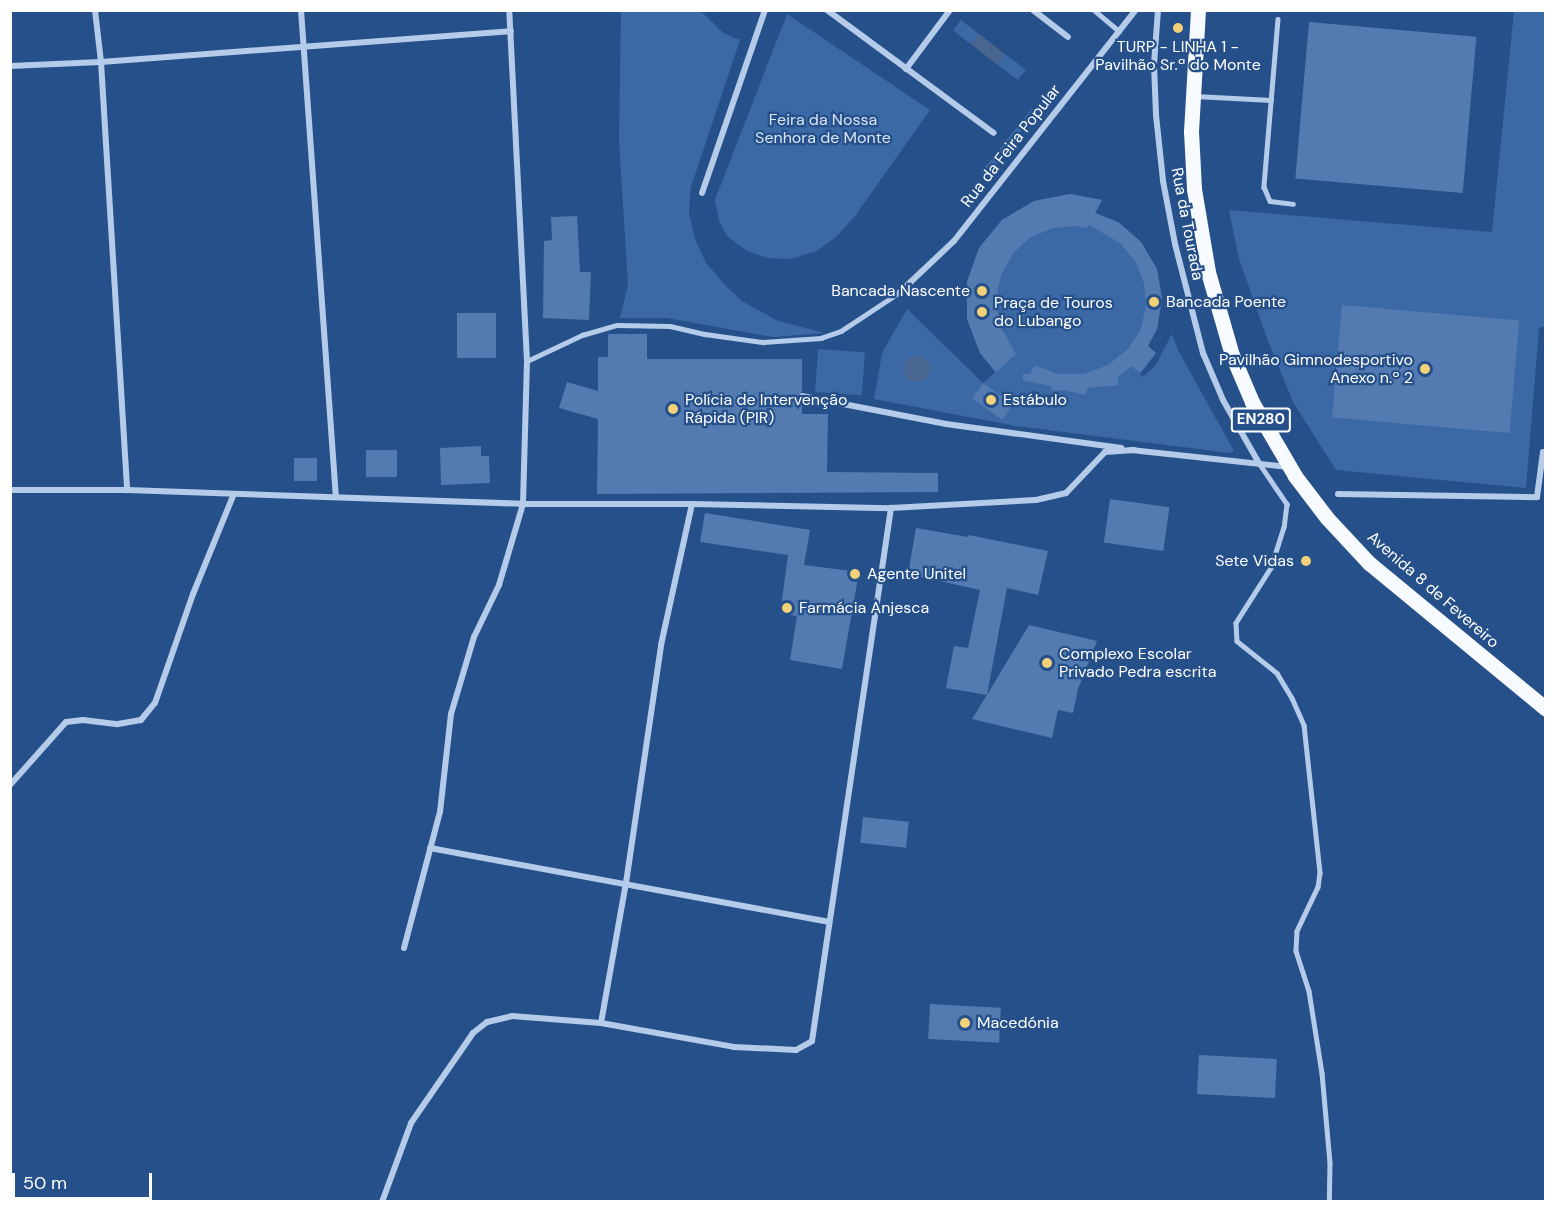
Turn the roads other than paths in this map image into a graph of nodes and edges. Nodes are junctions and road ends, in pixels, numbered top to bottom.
1 (95, 10) edge
2 (301, 10) edge
3 (510, 10) edge
4 (765, 10) edge
5 (827, 10) edge
6 (950, 10) edge
7 (1033, 10) edge
8 (1094, 10) edge
9 (1136, 10) edge
10 (1158, 10) edge
11 (1197, 10) edge
12 (1278, 19) dead end
13 (1119, 31) junction
14 (511, 32) junction
15 (1068, 37) dead end
16 (303, 46) junction
17 (101, 62) junction
18 (10, 66) edge
19 (906, 69) junction
20 (1192, 96) junction
21 (1270, 100) junction
22 (994, 133) dead end
23 (702, 193) dead end
24 (1293, 204) dead end
25 (900, 292) joint
26 (527, 361) junction
27 (802, 396) dead end
28 (1134, 450) junction
29 (1545, 452) edge
30 (1259, 463) junction
31 (1289, 466) junction
32 (10, 490) edge
33 (127, 490) junction
34 (1338, 494) dead end
35 (233, 496) junction
36 (336, 498) junction
37 (523, 504) junction
38 (692, 504) junction
39 (891, 508) junction
40 (1545, 709) edge
41 (10, 785) edge
42 (430, 848) junction
43 (626, 883) junction
44 (828, 921) junction
45 (404, 948) dead end
46 (601, 1023) junction
47 (382, 1202) edge
48 (1329, 1202) edge

1 - 17 street
2 - 16 street
3 - 14 street
4 - 23 street
5 - 19 street
6 - 19 street
7 - 15 street
8 - 13 lane
9 - 13 street, Rua da Feira Popular
10 - 30 street, Rua da Tourada
11 - 20 main road, Avenida 8 de Fevereiro / EN280
12 - 21 lane
13 - 25 street, Rua da Feira Popular
14 - 16 street
14 - 26 street
16 - 17 street
16 - 36 street
17 - 18 street
17 - 33 street
19 - 22 street
20 - 21 lane
20 - 31 main road, Avenida 8 de Fevereiro / EN280
21 - 24 lane
25 - 26 lane
26 - 37 street
27 - 28 street
28 - 30 street
28 - 39 street
29 - 34 street
30 - 31 street
30 - 48 lane
31 - 40 main road, Avenida 8 de Fevereiro / EN280
32 - 33 street
33 - 35 street
35 - 36 street
35 - 41 street
36 - 37 street
37 - 38 street
37 - 42 street
38 - 39 street
38 - 43 street
39 - 44 street
42 - 43 street
42 - 45 street
43 - 44 street
43 - 46 street
44 - 46 street
46 - 47 street

